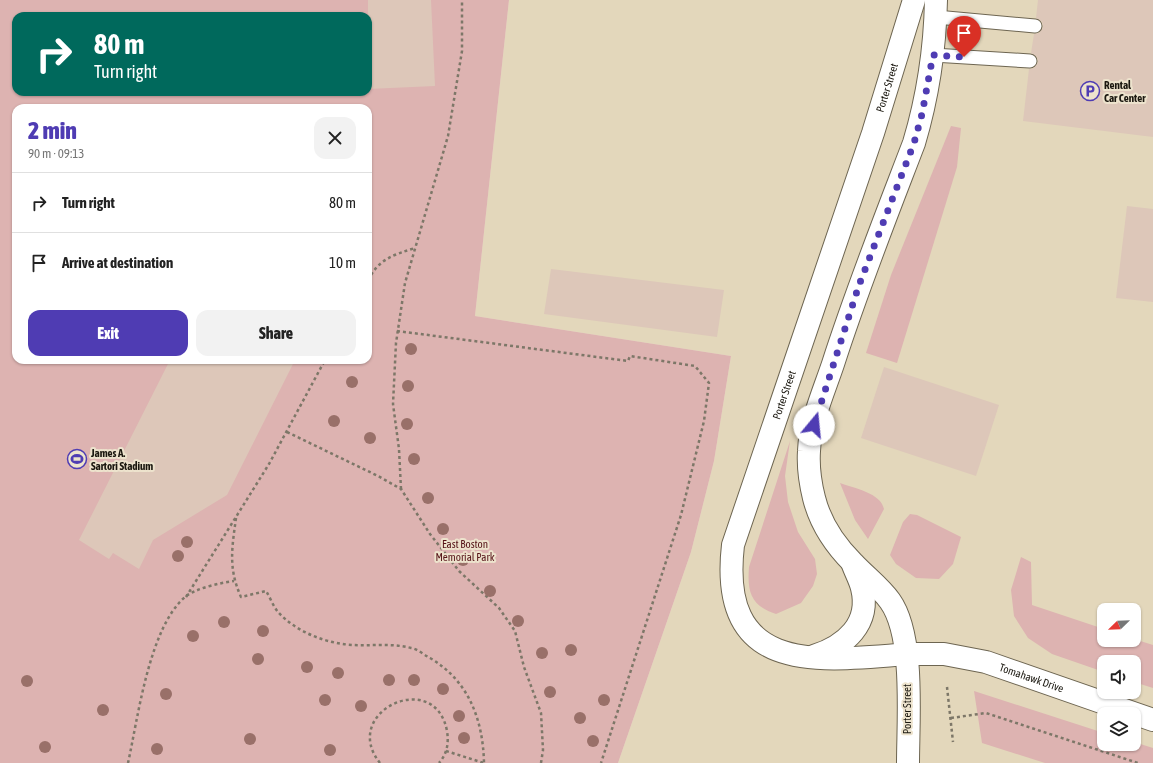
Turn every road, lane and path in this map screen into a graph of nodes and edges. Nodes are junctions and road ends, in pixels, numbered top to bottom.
1 (462, 0) edge
2 (914, 0) edge
3 (936, 8) edge
4 (1035, 26) dead end
5 (933, 55) junction
6 (1030, 61) dead end
7 (415, 248) junction
8 (372, 273) edge
9 (397, 331) junction
10 (324, 364) edge
11 (287, 432) junction
12 (401, 490) junction
13 (236, 518) junction
14 (852, 563) junction
15 (234, 581) junction
16 (186, 597) junction
17 (907, 654) junction
18 (807, 658) junction
19 (947, 687) dead end
20 (951, 718) junction
21 (1153, 720) edge
22 (953, 742) dead end
23 (446, 751) junction
24 (128, 763) edge
25 (378, 763) edge
26 (439, 763) edge
27 (540, 763) edge
28 (601, 763) edge
29 (908, 763) edge
30 (1138, 763) edge

1 - 7 path
2 - 18 main road, Porter Street
3 - 4 lane
3 - 5 main road, Porter Street
5 - 6 lane
5 - 14 main road, Porter Street
7 - 8 path
7 - 9 path
9 - 12 path
9 - 28 path
10 - 11 path
11 - 12 path
11 - 13 path
12 - 27 path
13 - 15 path
13 - 16 path
14 - 17 main road, Porter Street
14 - 18 main road
15 - 16 path
15 - 23 path
16 - 24 path
17 - 18 main road, Porter Street
17 - 21 main road, Tomahawk Drive
17 - 29 main road, Porter Street
19 - 20 path
20 - 22 path
20 - 30 path
23 - 25 path
23 - 26 path

